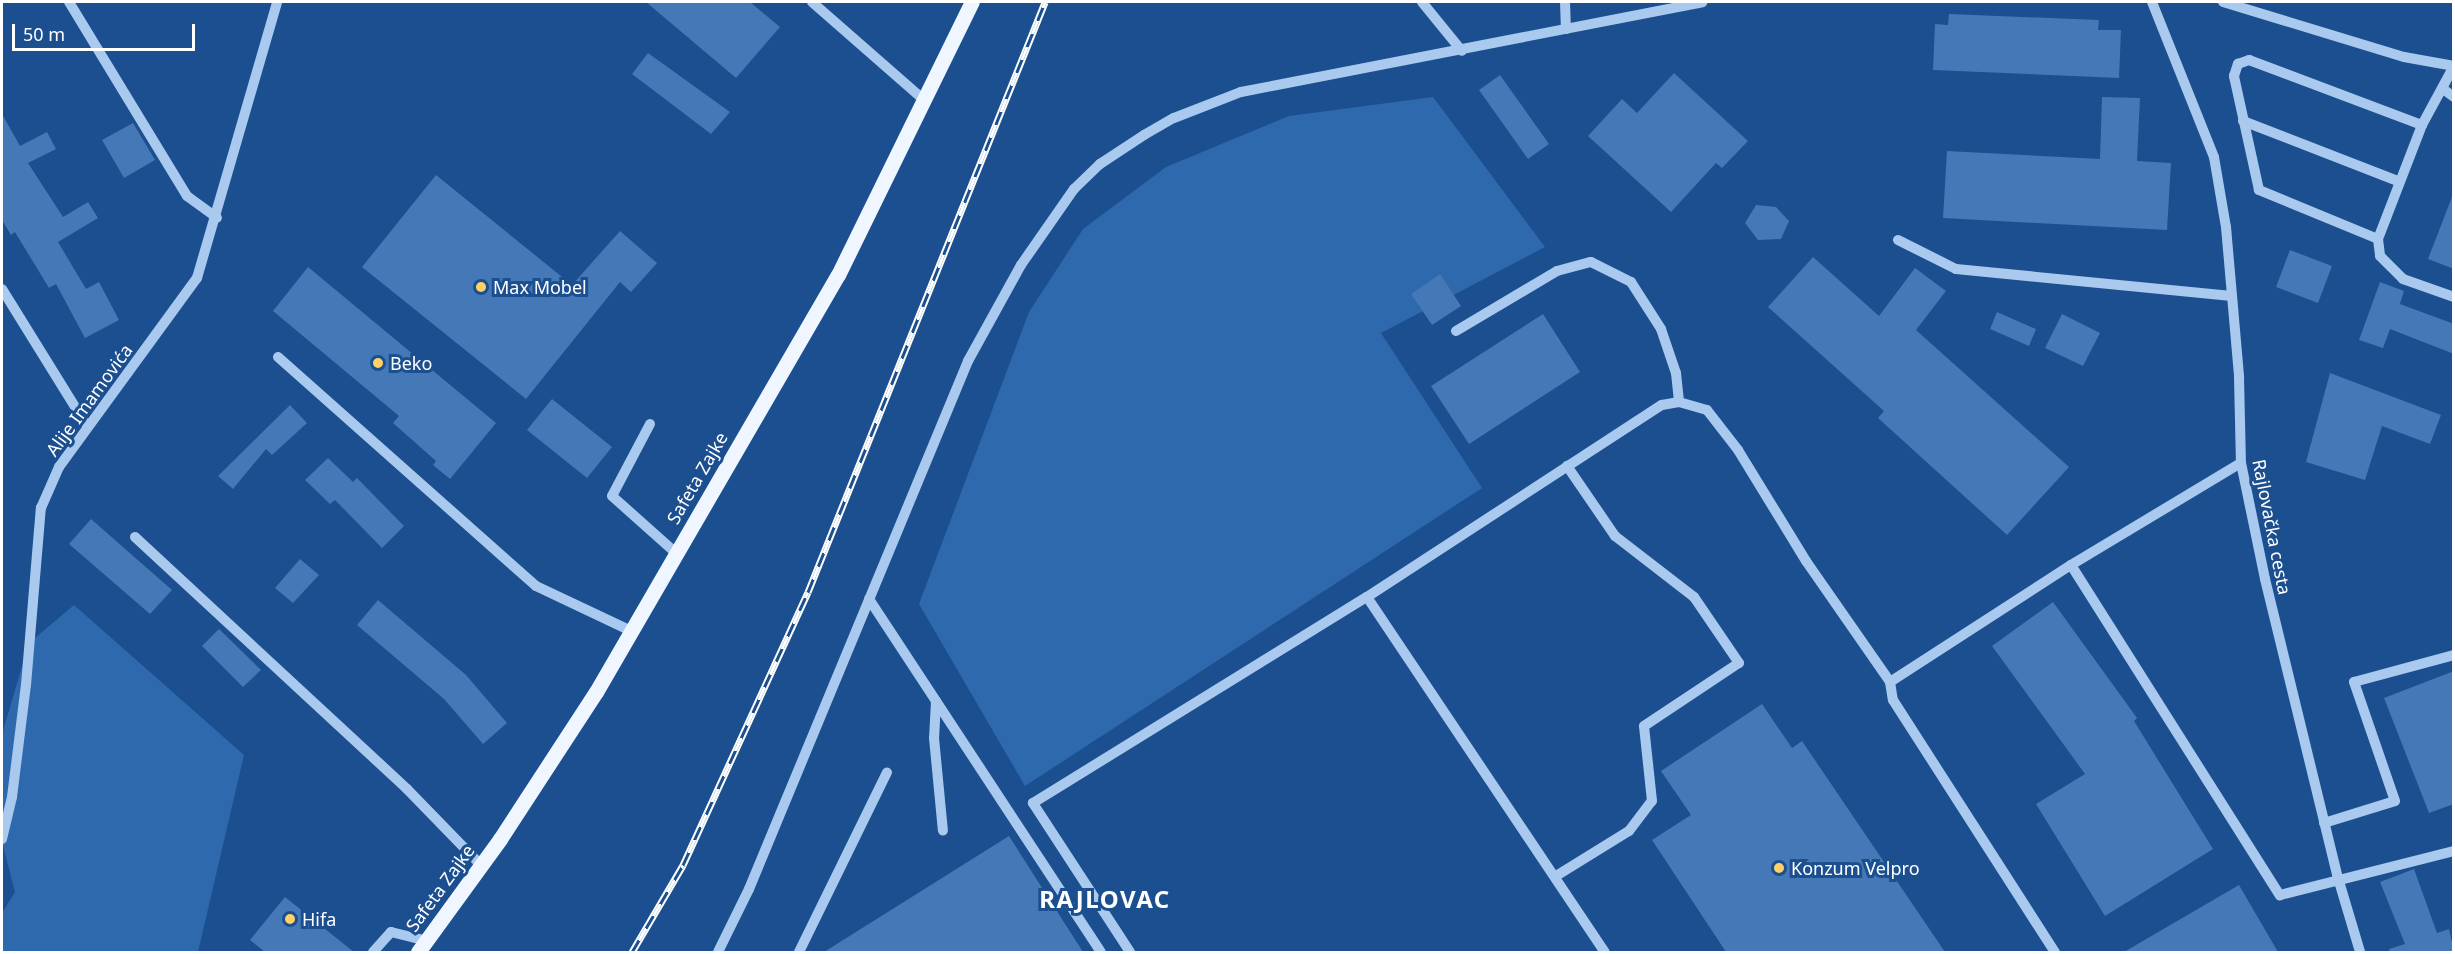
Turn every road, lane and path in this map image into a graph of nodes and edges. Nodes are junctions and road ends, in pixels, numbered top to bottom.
1 (69, 2) edge
2 (277, 2) edge
3 (812, 2) edge
4 (972, 2) edge
5 (1422, 2) edge
6 (1565, 2) edge
7 (1702, 2) edge
8 (2152, 2) edge
9 (2223, 2) edge
10 (1566, 29) junction
11 (1462, 51) junction
12 (2454, 66) edge
13 (2443, 89) junction
14 (2454, 97) edge
15 (925, 101) junction
16 (2243, 121) junction
17 (2422, 124) junction
18 (2400, 182) junction
19 (217, 218) junction
20 (2378, 239) junction
21 (1898, 240) dead end
22 (2, 289) edge
23 (2232, 296) junction
24 (2454, 297) edge
25 (1456, 331) dead end
26 (278, 357) dead end
27 (1678, 402) junction
28 (650, 424) dead end
29 (87, 426) junction
30 (2241, 463) junction
31 (1567, 466) junction
32 (135, 537) dead end
33 (676, 553) junction
34 (2070, 565) junction
35 (1367, 597) junction
36 (869, 599) junction
37 (631, 631) junction
38 (2454, 655) edge
39 (1890, 682) junction
40 (936, 700) junction
41 (887, 772) dead end
42 (7, 798) edge
43 (2324, 823) junction
44 (943, 831) dead end
45 (2, 839) edge
46 (2454, 851) edge
47 (481, 865) junction
48 (1556, 876) junction
49 (2337, 878) junction
50 (422, 947) edge
51 (373, 952) edge
52 (718, 952) edge
53 (799, 952) edge
54 (1101, 952) edge
55 (1130, 952) edge
56 (1605, 952) edge
57 (2055, 952) edge
58 (2360, 952) edge

1 - 19 street
2 - 19 street, Alije Imamovića
3 - 15 street
4 - 15 main road, Safeta Zajke
5 - 11 street
6 - 10 street
7 - 10 street
8 - 23 street, Rajlovačka cesta
9 - 12 street
10 - 11 street
11 - 36 street
12 - 13 street
13 - 14 street
13 - 17 street
15 - 33 main road, Safeta Zajke
16 - 17 street
16 - 18 street
16 - 20 street
17 - 18 street
18 - 20 street
19 - 29 street, Alije Imamovića
20 - 24 street
21 - 23 street
22 - 29 street
23 - 30 street, Rajlovačka cesta
25 - 27 street
26 - 37 street
27 - 31 street
27 - 39 street
28 - 33 street
29 - 42 street, Alije Imamovića
30 - 34 street
30 - 43 street, Rajlovačka cesta
31 - 35 street
31 - 48 street
32 - 47 street
33 - 37 main road, Safeta Zajke
34 - 39 street
34 - 49 street
35 - 48 street
35 - 55 street
36 - 40 street
36 - 52 street
37 - 47 main road, Safeta Zajke
38 - 43 street
39 - 57 street
40 - 44 street
40 - 54 street
41 - 53 street
42 - 45 street, Alije Imamovića
43 - 49 street, Rajlovačka cesta
46 - 49 street
47 - 50 main road, Safeta Zajke
48 - 56 street
49 - 58 street, Rajlovačka cesta
50 - 51 street

